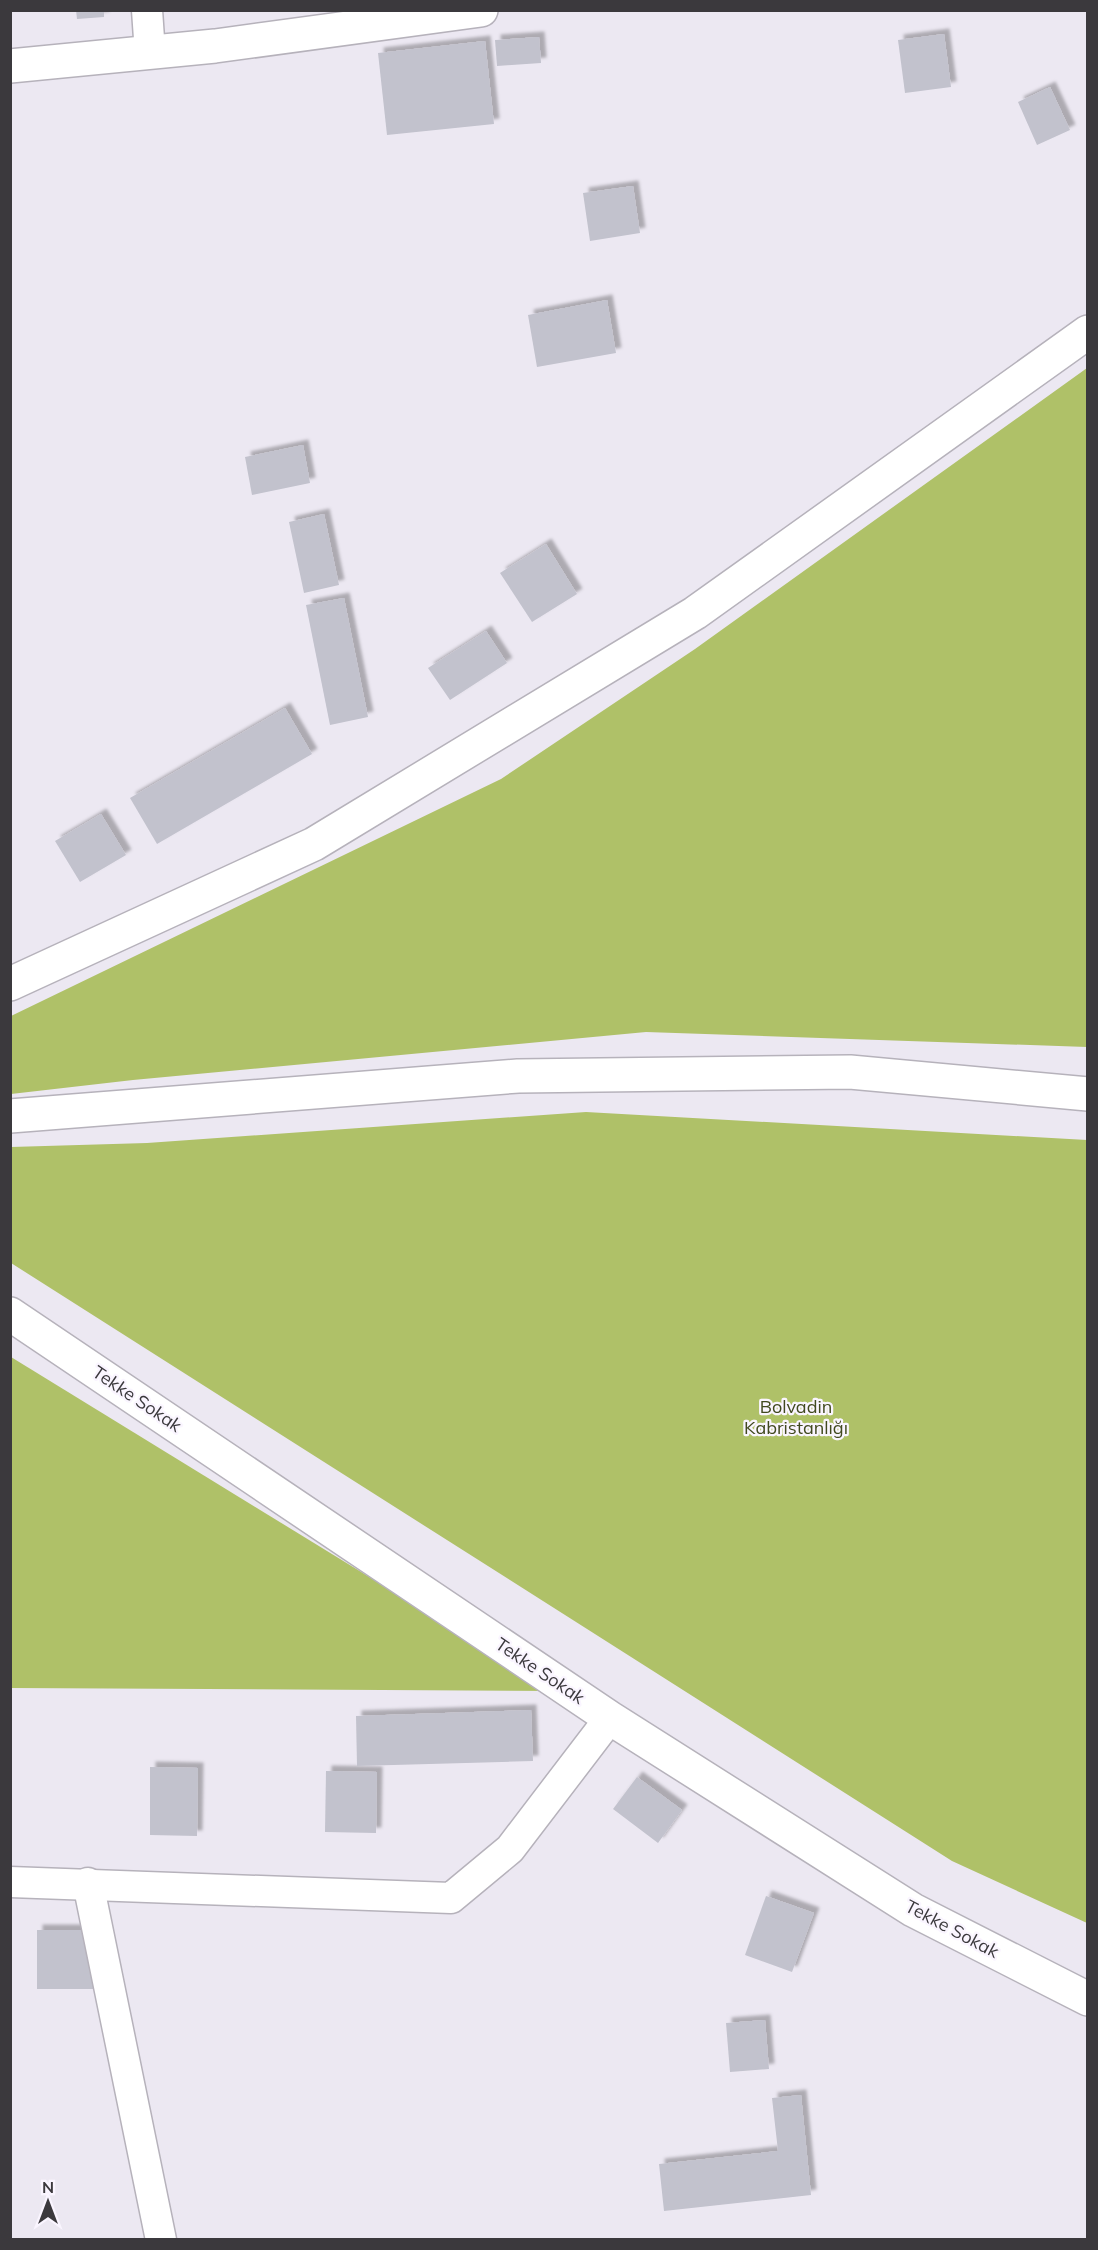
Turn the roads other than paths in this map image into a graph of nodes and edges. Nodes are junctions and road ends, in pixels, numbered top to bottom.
1 (147, 10) edge
2 (481, 10) edge
3 (150, 53) junction
4 (10, 66) edge
5 (1088, 332) edge
6 (10, 984) edge
7 (1088, 1094) edge
8 (10, 1116) edge
9 (10, 1314) edge
10 (610, 1718) junction
11 (10, 1882) edge
12 (88, 1883) junction
13 (1088, 1999) edge
14 (160, 2240) edge

1 - 3 street
2 - 3 street
3 - 4 street
5 - 6 street
7 - 8 street
9 - 10 street, Tekke Sokak
10 - 12 street
10 - 13 street, Tekke Sokak
11 - 12 street
12 - 14 street

